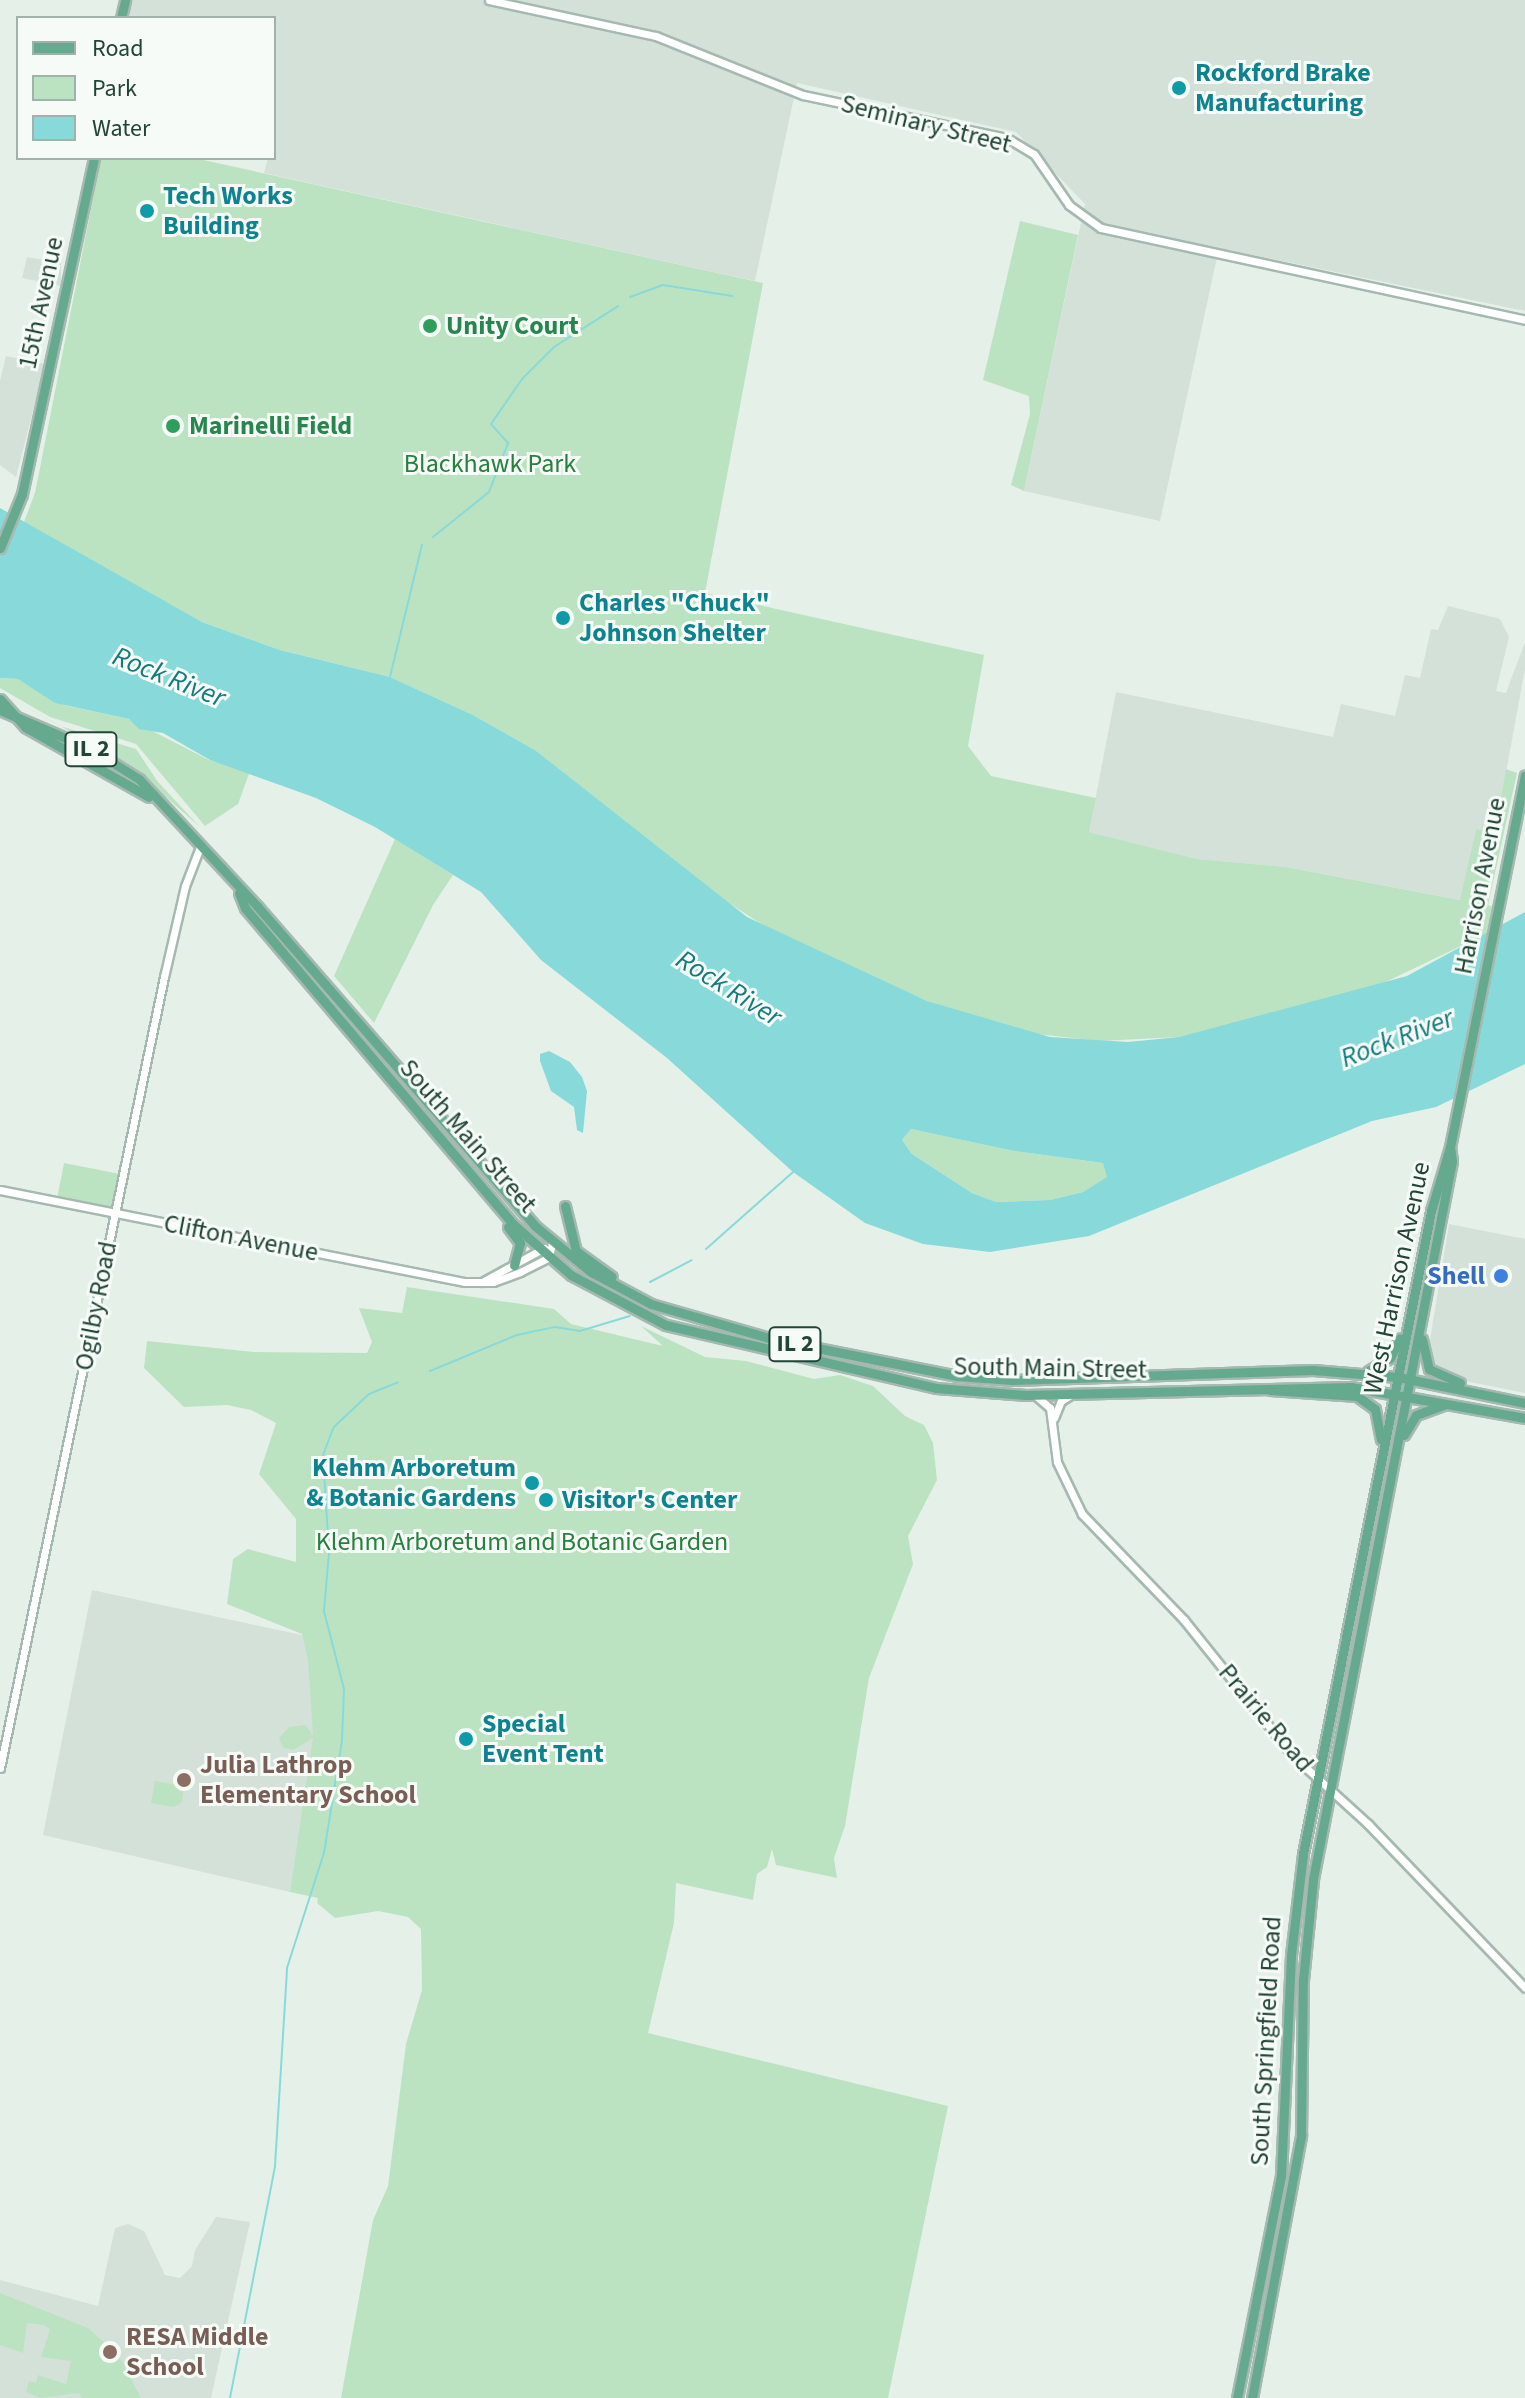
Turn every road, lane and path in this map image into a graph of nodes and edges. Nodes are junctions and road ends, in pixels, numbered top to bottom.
1 (489, 0) edge
2 (94, 160) edge
3 (1525, 320) edge
4 (0, 548) edge
5 (0, 699) edge
6 (0, 710) edge
7 (12, 716) junction
8 (1525, 775) edge
9 (200, 847) junction
10 (239, 893) junction
11 (1450, 1147) junction
12 (0, 1190) edge
13 (485, 1192) junction
14 (565, 1206) dead end
15 (115, 1213) junction
16 (1425, 1242) junction
17 (552, 1243) junction
18 (545, 1253) junction
19 (514, 1265) junction
20 (482, 1282) junction
21 (693, 1319) junction
22 (1423, 1319) junction
23 (1354, 1372) junction
24 (1398, 1377) junction
25 (1411, 1380) junction
26 (1251, 1386) junction
27 (1395, 1392) junction
28 (1073, 1394) junction
29 (1034, 1395) junction
30 (1408, 1395) junction
31 (1525, 1401) edge
32 (1460, 1406) junction
33 (1525, 1418) edge
34 (1053, 1420) junction
35 (1380, 1466) junction
36 (1376, 1555) junction
37 (2, 1706) edge
38 (12, 1709) junction
39 (0, 1768) edge
40 (1318, 1780) junction
41 (1330, 1791) junction
42 (1525, 1988) edge
43 (1237, 2398) edge
44 (1252, 2398) edge

1 - 3 street, Seminary Street
2 - 4 main road, 15th Avenue
5 - 7 main road
6 - 7 main road, South Main Street / IL 2
7 - 9 main road, South Main Street / IL 2
8 - 11 main road, Harrison Avenue
9 - 10 main road, South Main Street / IL 2
9 - 15 street, Ogilby Road
10 - 13 main road, South Main Street / IL 2
10 - 17 main road, South Main Street / IL 2
11 - 16 main road, West Harrison Avenue
11 - 22 main road, West Harrison Avenue
12 - 15 street, Clifton Avenue
13 - 18 main road, South Main Street / IL 2
13 - 19 main road
14 - 21 main road
15 - 20 street, Clifton Avenue
15 - 38 street, Ogilby Road
16 - 23 main road
16 - 24 main road, West Harrison Avenue
17 - 18 street, Clifton Avenue
17 - 21 main road, South Main Street / IL 2
18 - 19 street, Clifton Avenue
18 - 20 street, Clifton Avenue
18 - 29 main road, South Main Street / IL 2
19 - 20 street, Clifton Avenue
21 - 23 main road, South Main Street / IL 2
22 - 25 main road, West Harrison Avenue
22 - 31 main road
23 - 24 main road, South Main Street / IL 2
24 - 25 main road, South Main Street / IL 2
24 - 27 main road, West Harrison Avenue
25 - 30 main road, West Harrison Avenue
25 - 31 main road, South Main Street / IL 2
26 - 27 main road, South Main Street / IL 2
26 - 28 main road, South Main Street / IL 2
26 - 35 main road
27 - 30 main road, South Main Street / IL 2
27 - 35 main road, West Harrison Avenue
28 - 29 main road, South Main Street / IL 2
28 - 34 street
29 - 34 street
30 - 32 main road, South Main Street / IL 2
30 - 36 main road, West Harrison Avenue
32 - 33 main road, South Main Street / IL 2
32 - 36 main road
34 - 40 street, Prairie Road
35 - 40 main road, West Harrison Avenue
36 - 41 main road, West Harrison Avenue
37 - 38 street
38 - 39 street, Ogilby Road
40 - 41 street, Prairie Road
40 - 43 main road, South Springfield Road
41 - 42 street, Prairie Road
41 - 44 main road, South Springfield Road

